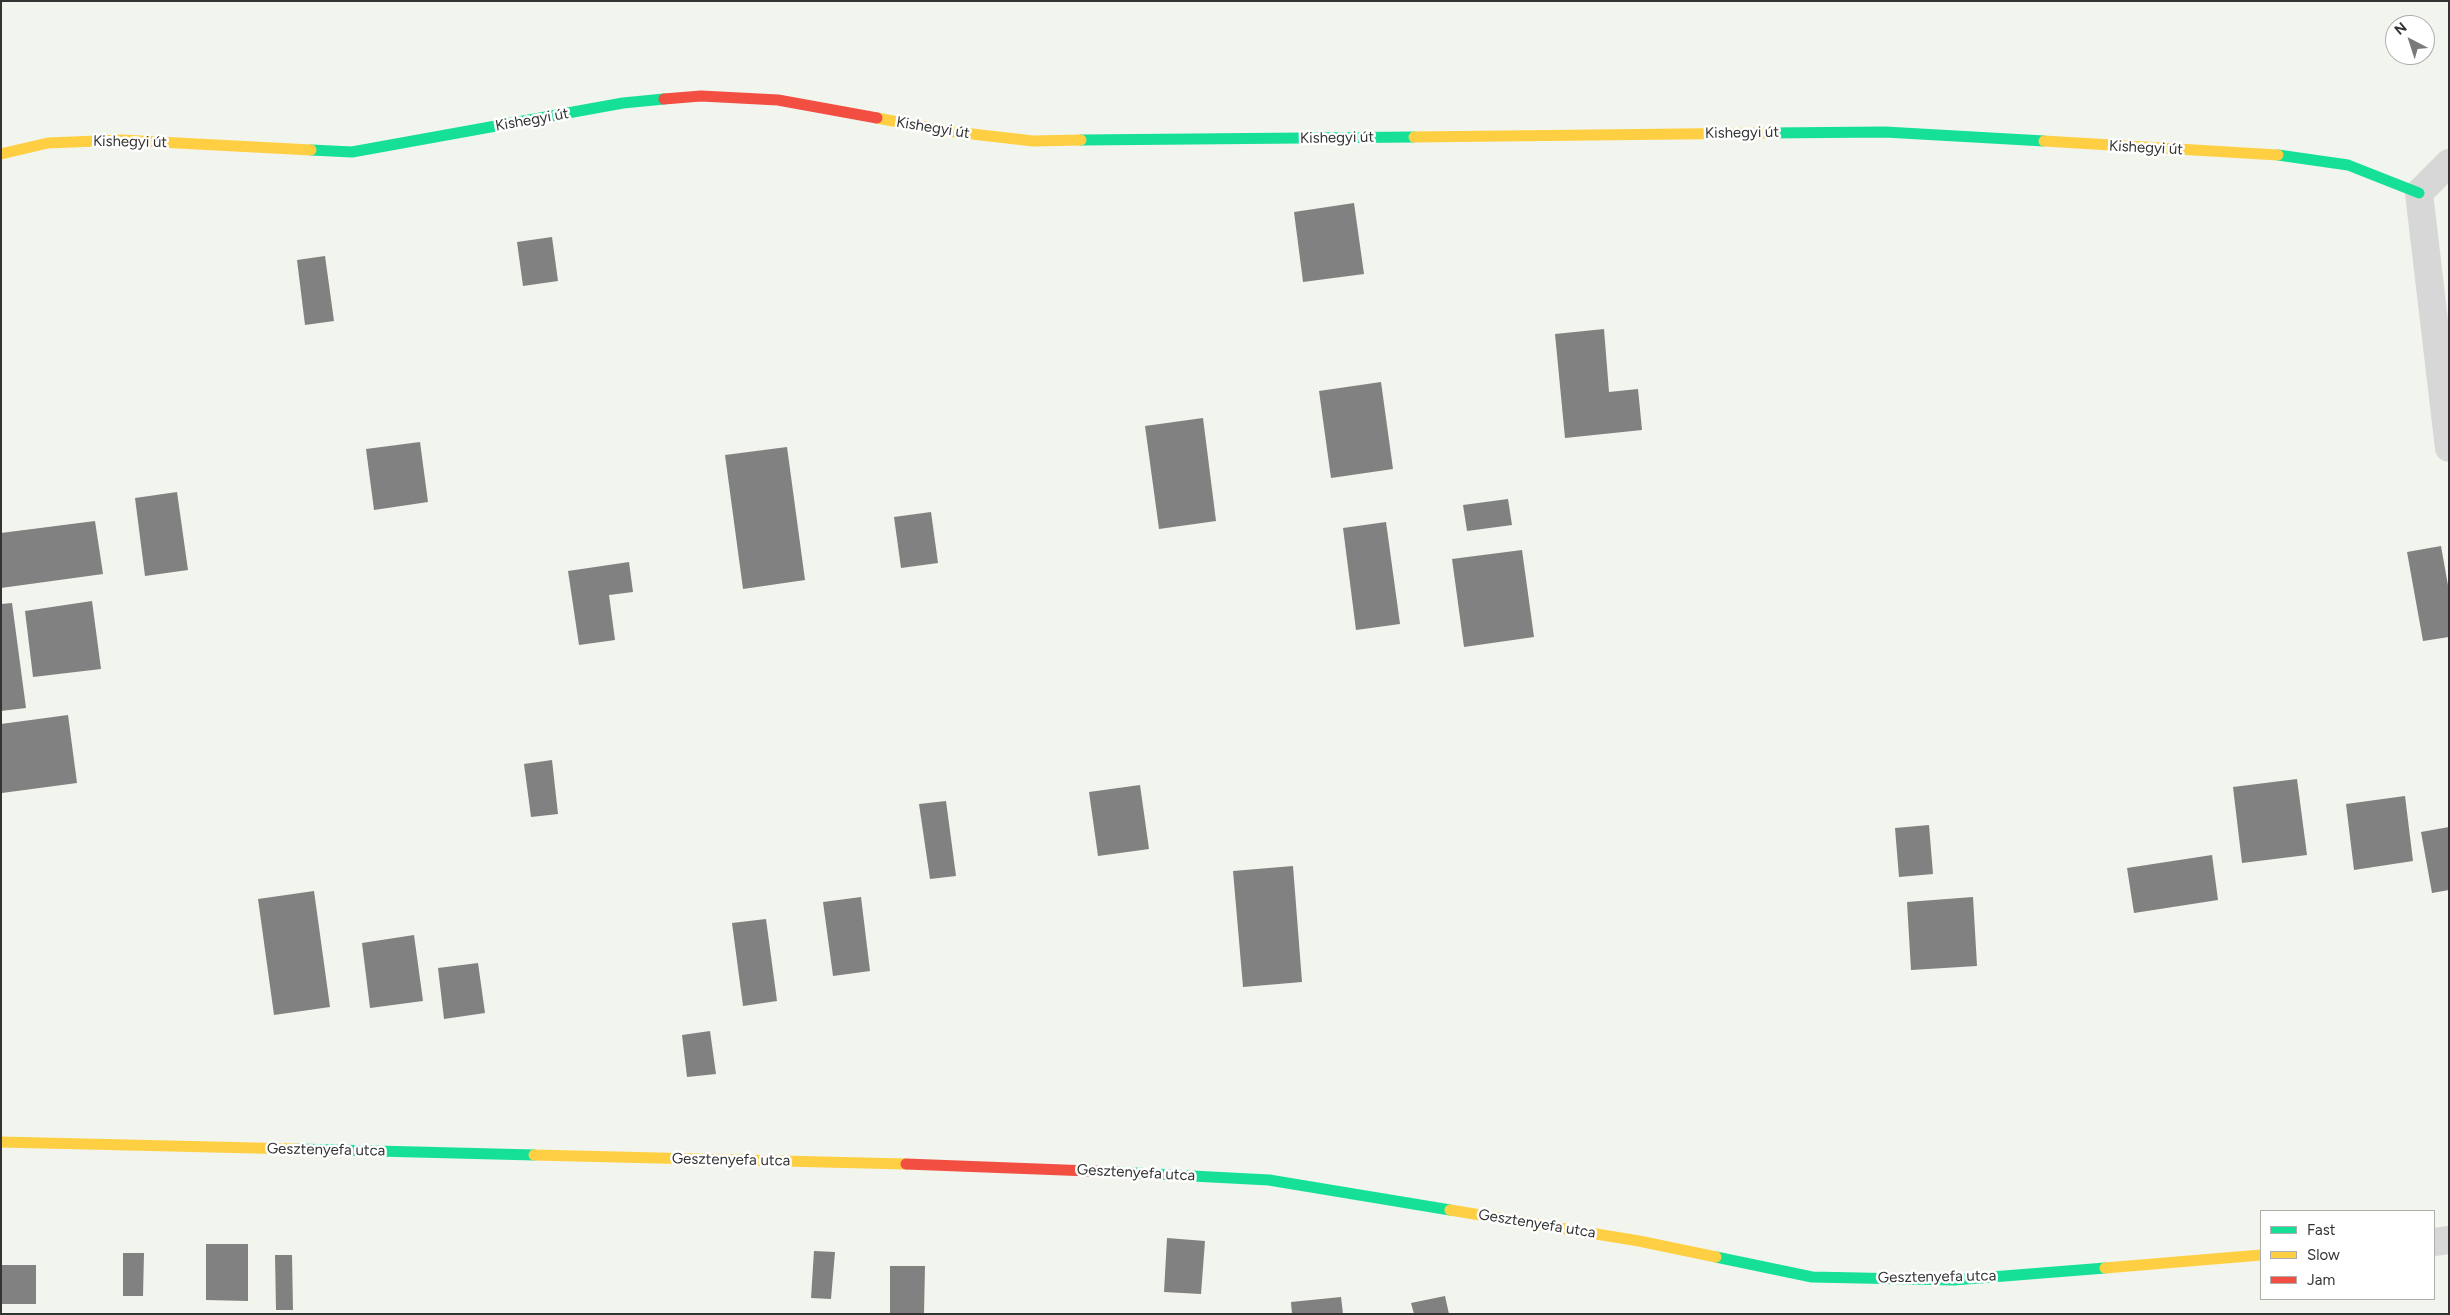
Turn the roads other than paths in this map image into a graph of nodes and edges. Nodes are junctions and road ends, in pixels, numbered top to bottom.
1 (1, 154) edge
2 (2449, 163) edge
3 (2419, 193) junction
4 (2449, 448) edge
5 (1, 1142) edge
6 (2449, 1240) edge
7 (2435, 1242) edge
8 (2260, 1255) edge

1 - 3 street, Kishegyi út
2 - 3 street
3 - 4 street
5 - 8 street, Gesztenyefa utca
6 - 7 street

